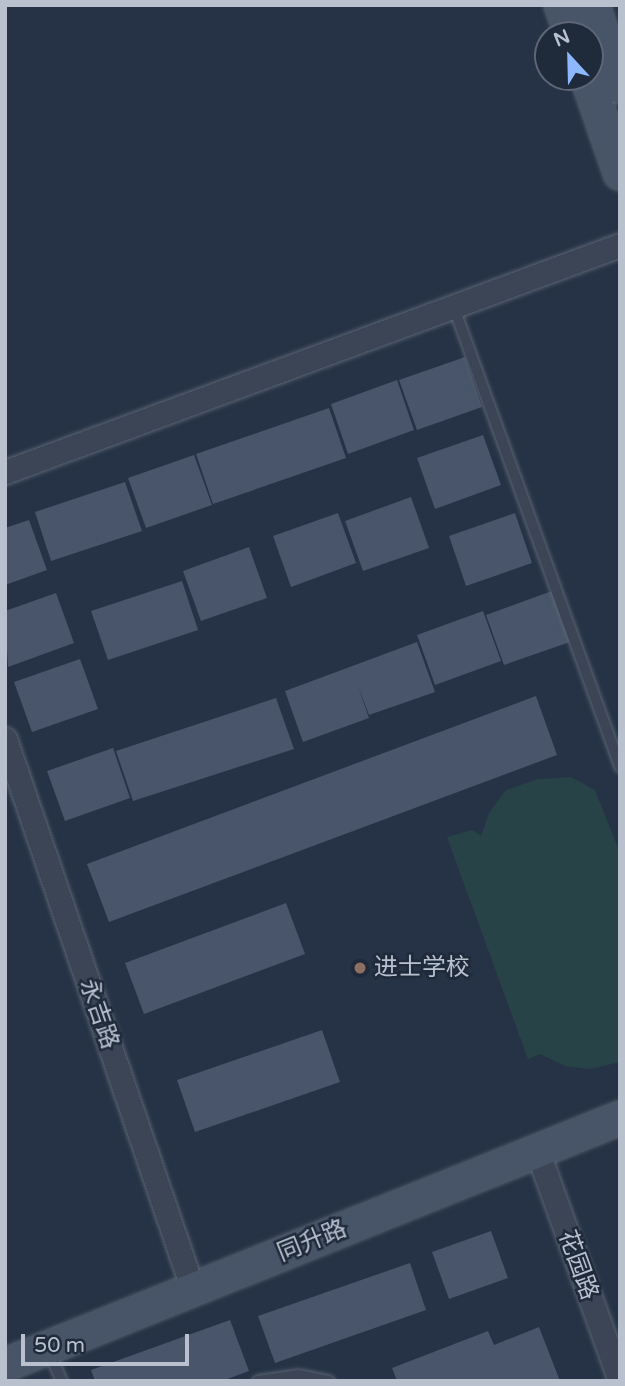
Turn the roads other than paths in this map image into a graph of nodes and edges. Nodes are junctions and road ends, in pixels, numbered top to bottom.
1 (593, 5) edge
2 (620, 87) edge
3 (592, 91) edge
4 (620, 173) edge
5 (620, 245) edge
6 (453, 305) junction
7 (5, 472) edge
8 (5, 739) edge
9 (620, 767) edge
10 (620, 1118) edge
11 (537, 1150) junction
12 (193, 1290) junction
13 (48, 1349) junction
14 (5, 1365) edge
15 (620, 1380) edge
16 (62, 1381) edge
17 (258, 1381) edge
18 (329, 1381) edge

1 - 2 street
3 - 4 street
5 - 6 street
6 - 7 street
6 - 9 lane
8 - 12 street, 永吉路
10 - 11 street, 同升路
11 - 12 street, 同升路
11 - 15 street, 花园路
12 - 13 street, 同升路
13 - 14 street, 同升路
13 - 16 lane
17 - 18 lane

